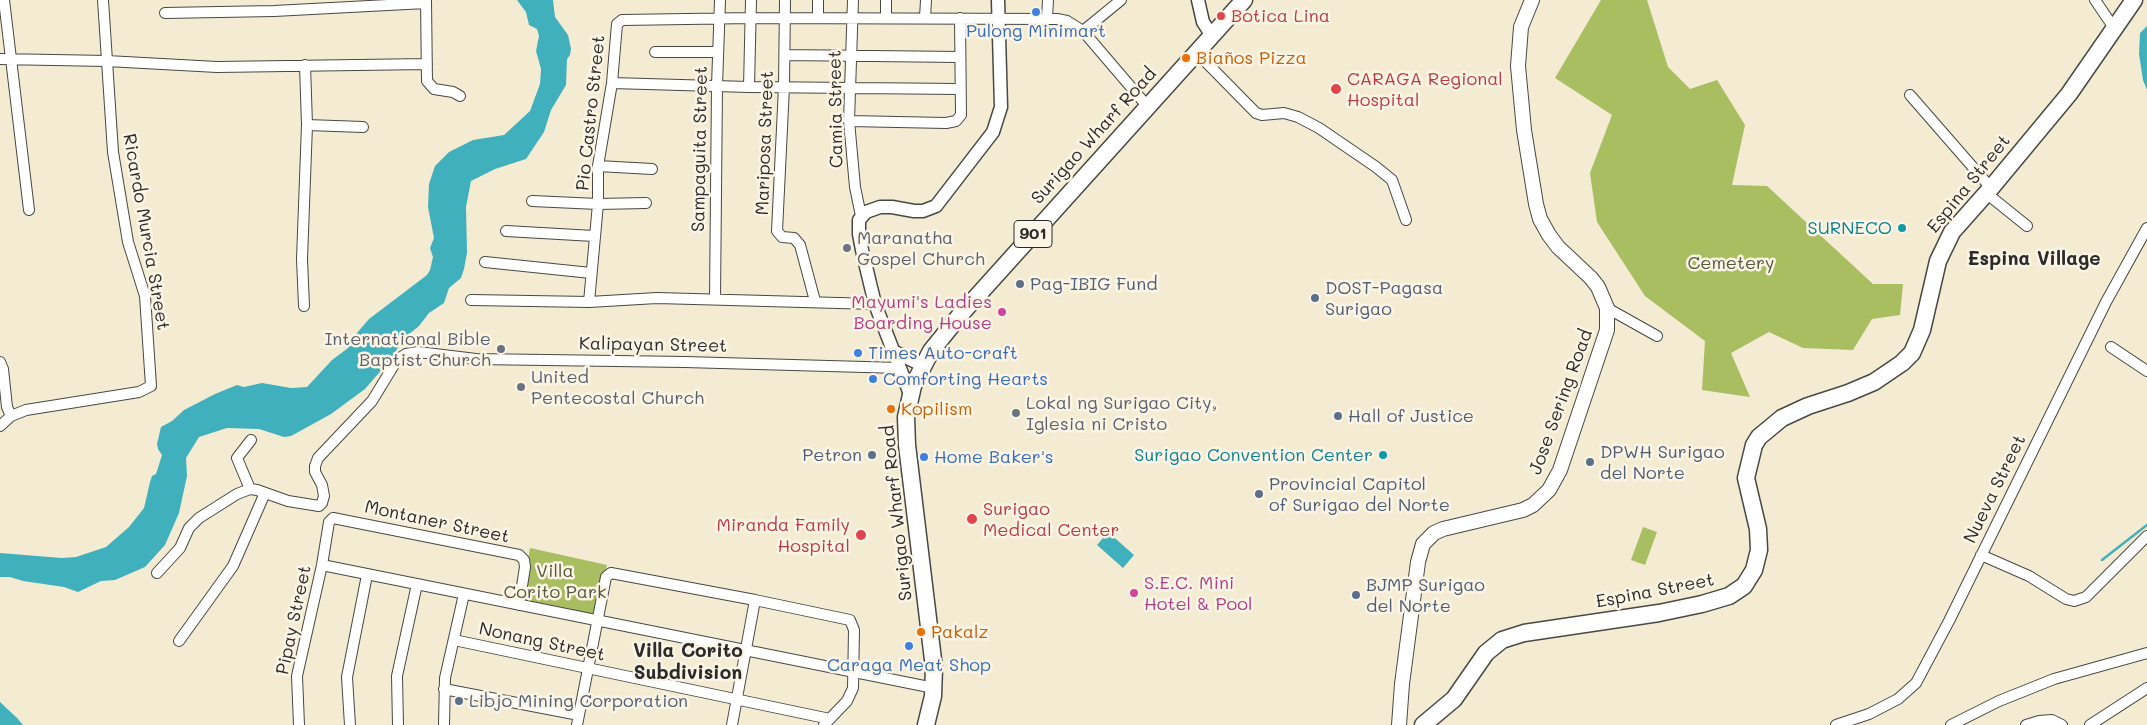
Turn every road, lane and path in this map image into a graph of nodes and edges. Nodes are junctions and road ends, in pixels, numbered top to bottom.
1 (4, 0) edge
2 (103, 0) edge
3 (720, 0) edge
4 (751, 0) edge
5 (785, 0) edge
6 (818, 0) edge
7 (853, 0) edge
8 (886, 0) edge
9 (926, 0) edge
10 (998, 0) edge
11 (1048, 0) edge
12 (1121, 0) edge
13 (1198, 0) edge
14 (1244, 0) edge
15 (1532, 0) edge
16 (2095, 0) edge
17 (2134, 0) edge
18 (426, 2) edge
19 (306, 5) edge
20 (165, 13) dead end
21 (784, 17) junction
22 (720, 18) junction
23 (751, 18) junction
24 (818, 18) junction
25 (886, 18) junction
26 (926, 18) junction
27 (960, 18) junction
28 (1047, 18) junction
29 (853, 19) junction
30 (998, 19) junction
31 (2114, 28) junction
32 (1084, 31) junction
33 (1212, 36) junction
34 (655, 52) dead end
35 (718, 52) junction
36 (1197, 53) junction
37 (785, 55) junction
38 (850, 55) junction
39 (959, 57) junction
40 (0, 59) edge
41 (12, 59) junction
42 (107, 61) junction
43 (427, 64) junction
44 (305, 65) junction
45 (612, 83) junction
46 (717, 86) junction
47 (784, 87) junction
48 (749, 88) junction
49 (850, 89) junction
50 (960, 89) junction
51 (1910, 95) dead end
52 (460, 96) dead end
53 (1148, 107) junction
54 (848, 121) junction
55 (307, 125) junction
56 (363, 126) dead end
57 (598, 166) junction
58 (652, 169) dead end
59 (1989, 190) junction
60 (532, 200) dead end
61 (646, 203) dead end
62 (598, 204) junction
63 (29, 210) dead end
64 (861, 216) junction
65 (1406, 220) dead end
66 (2027, 226) dead end
67 (2147, 228) edge
68 (506, 231) dead end
69 (594, 236) junction
70 (486, 262) dead end
71 (591, 273) junction
72 (715, 299) junction
73 (471, 300) dead end
74 (815, 301) junction
75 (589, 302) junction
76 (875, 304) junction
77 (304, 306) dead end
78 (1607, 308) junction
79 (1657, 336) dead end
80 (2111, 347) dead end
81 (892, 351) junction
82 (0, 362) edge
83 (922, 365) junction
84 (900, 368) junction
85 (2147, 371) edge
86 (910, 394) junction
87 (11, 416) junction
88 (0, 426) edge
89 (250, 440) dead end
90 (250, 489) junction
91 (265, 493) junction
92 (329, 522) joint
93 (2147, 536) edge
94 (1981, 555) junction
95 (322, 565) junction
96 (157, 573) dead end
97 (367, 575) junction
98 (417, 584) junction
99 (464, 594) junction
100 (755, 600) junction
101 (519, 604) junction
102 (598, 620) junction
103 (454, 640) junction
104 (179, 641) dead end
105 (745, 651) junction
106 (2147, 653) edge
107 (588, 669) junction
108 (854, 672) junction
109 (934, 688) junction
110 (2147, 688) edge
111 (444, 689) junction
112 (737, 698) junction
113 (578, 720) edge
114 (827, 722) edge
115 (299, 725) edge
116 (350, 725) edge
117 (398, 725) edge
118 (444, 725) edge
119 (732, 725) edge
120 (926, 725) edge
121 (1399, 725) edge
122 (1423, 725) edge
123 (1836, 725) edge
124 (1951, 725) edge
125 (2026, 725) edge
126 (2062, 725) edge
127 (2090, 725) edge

1 - 41 street
2 - 42 street, Ricardo Murcia Street
3 - 22 street, Sampaguita Street
4 - 23 street
5 - 21 street, Mariposa Street
6 - 24 street
7 - 29 street, Camia Street
8 - 25 street
9 - 26 street
10 - 30 street
11 - 28 street
12 - 32 street
13 - 33 street
14 - 33 main road, Surigao Wharf Road / 901
15 - 78 main road
16 - 31 street
17 - 31 main road, Espina Street
18 - 19 street
18 - 43 street
19 - 20 street
21 - 23 street, Pio Castro Street
21 - 24 street, Pio Castro Street
21 - 37 street, Mariposa Street
22 - 23 street, Pio Castro Street
22 - 35 street, Sampaguita Street
22 - 45 street, Pio Castro Street
23 - 48 street
24 - 29 street, Pio Castro Street
25 - 26 street, Pio Castro Street
25 - 29 street, Pio Castro Street
26 - 27 street, Pio Castro Street
27 - 30 street, Pio Castro Street
27 - 39 street
28 - 30 street, Pio Castro Street
28 - 32 street, Pio Castro Street
29 - 38 street, Camia Street
30 - 64 street
31 - 59 main road, Espina Street
32 - 53 street
33 - 36 main road, Surigao Wharf Road / 901
34 - 35 street
35 - 46 street, Sampaguita Street
36 - 53 main road, Surigao Wharf Road / 901
36 - 65 street
37 - 38 street
37 - 47 street, Mariposa Street
38 - 39 street
38 - 49 street, Camia Street
39 - 50 street
40 - 41 street
41 - 42 street
41 - 63 street
42 - 44 street
42 - 87 street, Ricardo Murcia Street
43 - 44 street
43 - 52 street
44 - 55 street
45 - 46 street
45 - 57 street, Pio Castro Street
46 - 48 street
46 - 72 street, Sampaguita Street
47 - 48 street
47 - 49 street
47 - 74 street, Mariposa Street
49 - 50 street
49 - 54 street, Camia Street
50 - 54 street
51 - 59 street
53 - 83 main road, Surigao Wharf Road / 901
54 - 64 street, Camia Street
55 - 56 street
55 - 77 street
57 - 58 street
57 - 62 street, Pio Castro Street
59 - 66 street
59 - 122 main road, Espina Street
60 - 62 street
61 - 62 street
62 - 69 street, Pio Castro Street
64 - 76 street
67 - 94 street, Nueva Street
68 - 69 street
69 - 71 street, Pio Castro Street
70 - 71 street
71 - 75 street, Pio Castro Street
72 - 74 street
72 - 75 street
73 - 75 street
74 - 76 street
76 - 81 street
78 - 79 street
78 - 121 main road, Jose Sering Road
80 - 85 street
81 - 83 street
81 - 84 street
82 - 87 street
83 - 86 main road, Surigao Wharf Road / 901
84 - 86 street
84 - 91 street, Kalipayan Street
86 - 109 main road, Surigao Wharf Road / 901
87 - 88 street
89 - 90 street
90 - 91 street
90 - 96 street
91 - 104 street
92 - 95 street, Pipay Street
92 - 101 street, Montaner Street
93 - 94 street
94 - 123 street, Nueva Street
95 - 97 street
95 - 115 street, Pipay Street
97 - 98 street
97 - 116 street
98 - 99 street
98 - 117 street
99 - 101 street
99 - 103 street
100 - 102 street
100 - 105 street
100 - 108 street
101 - 102 street
102 - 105 street
102 - 107 street
103 - 107 street, Nonang Street
103 - 111 street
105 - 108 street
105 - 112 street
106 - 124 street
107 - 112 street, Nonang Street
107 - 113 street
108 - 109 street
108 - 114 street
109 - 120 main road, Surigao Wharf Road / 901
110 - 127 street
111 - 113 street
111 - 118 street
112 - 114 street, Nonang Street
112 - 119 street
125 - 126 street

